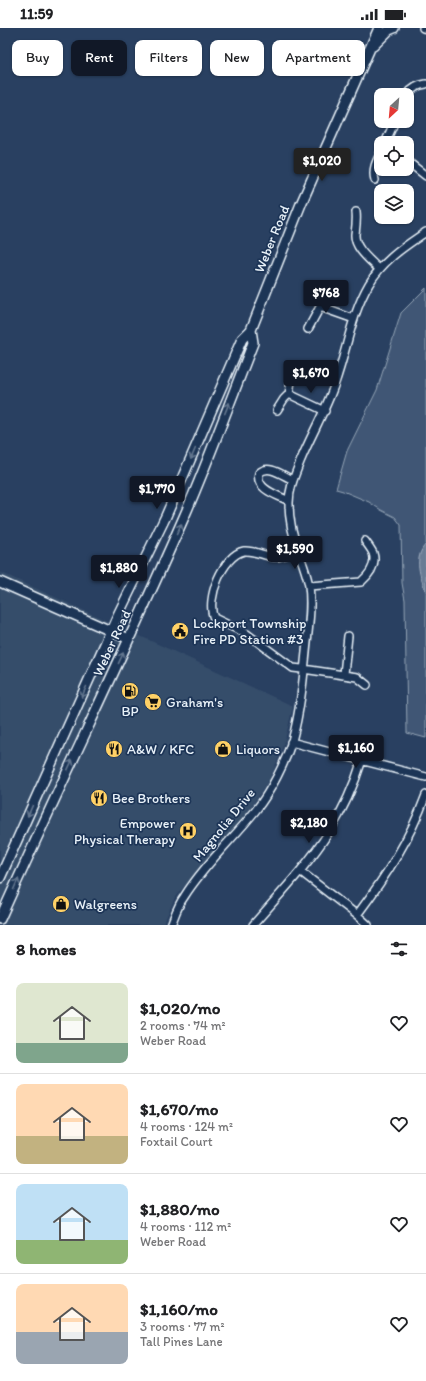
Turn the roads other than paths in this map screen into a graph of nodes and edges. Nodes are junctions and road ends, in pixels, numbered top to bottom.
1 (379, 28) edge
2 (394, 28) edge
3 (369, 50) junction
4 (426, 84) edge
5 (414, 88) edge
6 (414, 167) edge
7 (374, 176) edge
8 (426, 176) edge
9 (375, 180) dead end
10 (356, 212) dead end
11 (426, 232) edge
12 (379, 269) junction
13 (323, 292) dead end
14 (320, 307) junction
15 (354, 318) junction
16 (308, 329) dead end
17 (251, 330) junction
18 (292, 375) dead end
19 (289, 394) junction
20 (277, 410) dead end
21 (325, 411) junction
22 (293, 480) junction
23 (289, 501) junction
24 (365, 541) dead end
25 (298, 550) junction
26 (0, 582) edge
27 (308, 586) junction
28 (111, 631) junction
29 (348, 636) dead end
30 (129, 639) junction
31 (304, 669) junction
32 (344, 674) junction
33 (367, 685) dead end
34 (291, 742) junction
35 (362, 760) junction
36 (426, 777) edge
37 (426, 795) edge
38 (300, 871) junction
39 (0, 878) edge
40 (357, 915) junction
41 (0, 919) edge
42 (171, 925) edge
43 (254, 925) edge
44 (368, 925) edge

1 - 3 main road, Weber Road
2 - 3 main road
3 - 17 main road, Weber Road
4 - 5 street
6 - 8 street
7 - 9 street
10 - 12 street
11 - 12 street, Magnolia Drive
12 - 15 street, Magnolia Drive
13 - 14 street
14 - 15 street
14 - 16 street
15 - 21 street, Magnolia Drive
17 -> 28 main road, Weber Road
30 -> 17 main road, Weber Road
18 - 19 street
19 - 20 street
19 - 21 street
21 - 22 street, Magnolia Drive
22 - 23 street, Magnolia Drive
22 - 23 street
23 - 25 street, Magnolia Drive
24 - 27 street
25 - 27 street, Magnolia Drive
25 - 31 street
26 - 28 main road
27 - 31 street, Magnolia Drive
28 - 30 main road
28 -> 39 main road, Weber Road
29 - 32 street
41 -> 30 main road, Weber Road
31 - 32 street
31 - 34 street, Magnolia Drive
32 - 33 street
34 - 35 street
34 - 42 street, Magnolia Drive
35 - 36 street
35 - 38 street
37 - 40 street
38 - 40 street
38 - 43 street
40 - 44 street

